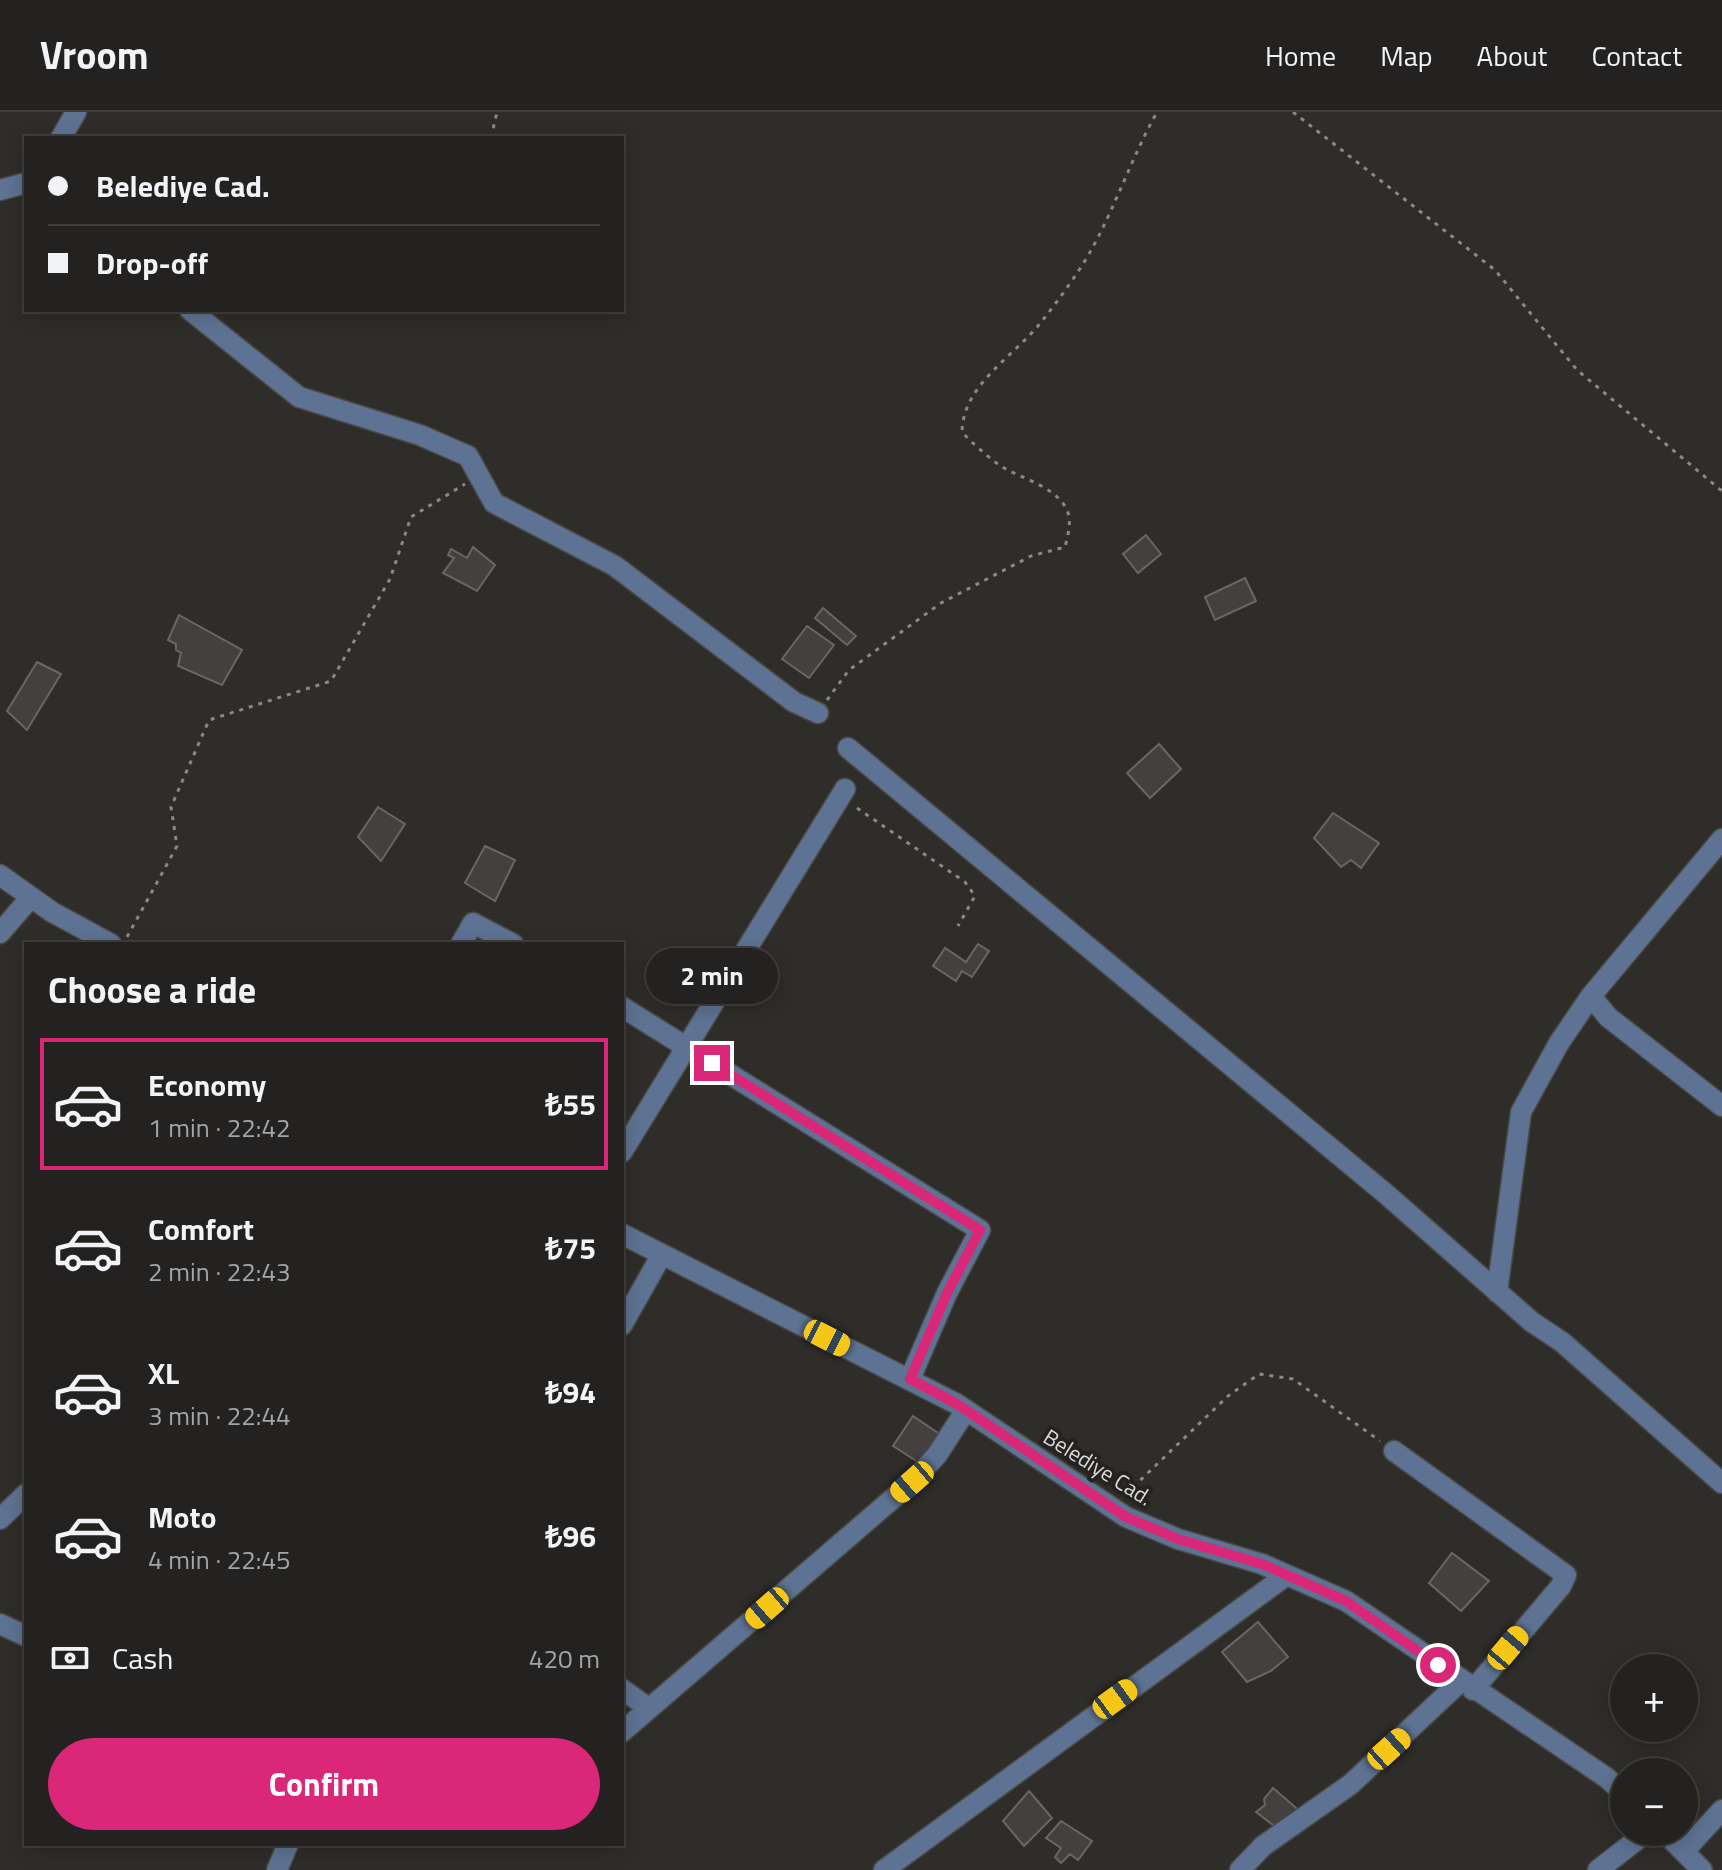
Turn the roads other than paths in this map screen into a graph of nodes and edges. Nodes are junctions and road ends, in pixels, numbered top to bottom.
1 (76, 112) edge
2 (62, 136) edge
3 (24, 184) edge
4 (0, 190) edge
5 (193, 312) edge
6 (818, 713) road end
7 (848, 748) dead end
8 (843, 793) road end
9 (1722, 839) edge
10 (0, 875) edge
11 (31, 897) junction
12 (0, 933) edge
13 (108, 942) edge
14 (462, 942) edge
15 (509, 942) edge
16 (1591, 996) junction
17 (624, 1008) edge
18 (685, 1047) junction
19 (1722, 1106) edge
20 (624, 1149) edge
21 (624, 1235) edge
22 (661, 1256) junction
23 (1497, 1292) junction
24 (624, 1321) edge
25 (910, 1379) junction
26 (966, 1410) junction
27 (1394, 1451) road end
28 (1722, 1483) edge
29 (24, 1496) edge
30 (0, 1519) edge
31 (1287, 1575) junction
32 (0, 1624) edge
33 (24, 1635) edge
34 (1467, 1686) junction
35 (624, 1690) edge
36 (647, 1707) junction
37 (624, 1730) edge
38 (1610, 1781) edge
39 (1722, 1810) edge
40 (287, 1846) edge
41 (1629, 1846) edge
42 (1679, 1846) edge
43 (1684, 1851) junction
44 (277, 1870) edge
45 (884, 1870) edge
46 (1240, 1870) edge
47 (1598, 1870) edge
48 (1702, 1870) edge

1 - 2 street
3 - 4 street
5 - 6 street
7 - 23 street
8 - 18 street
9 - 16 street
10 - 11 street
11 - 12 street
11 - 13 street
14 - 15 street
16 - 19 street
16 - 23 street
17 - 18 street
18 - 20 street
18 - 25 street
21 - 22 street, Belediye Cad.
22 - 24 street
22 - 25 street, Belediye Cad.
23 - 28 street
25 - 26 street, Belediye Cad.
26 - 31 street, Belediye Cad.
26 - 36 street
27 - 34 street
29 - 30 street
31 - 34 street, Belediye Cad.
31 - 45 street
32 - 33 street
34 - 38 street, Belediye Cad.
34 - 46 street
35 - 36 street
36 - 37 street
39 - 43 street
40 - 44 street
41 - 47 street
42 - 43 street
43 - 48 street

